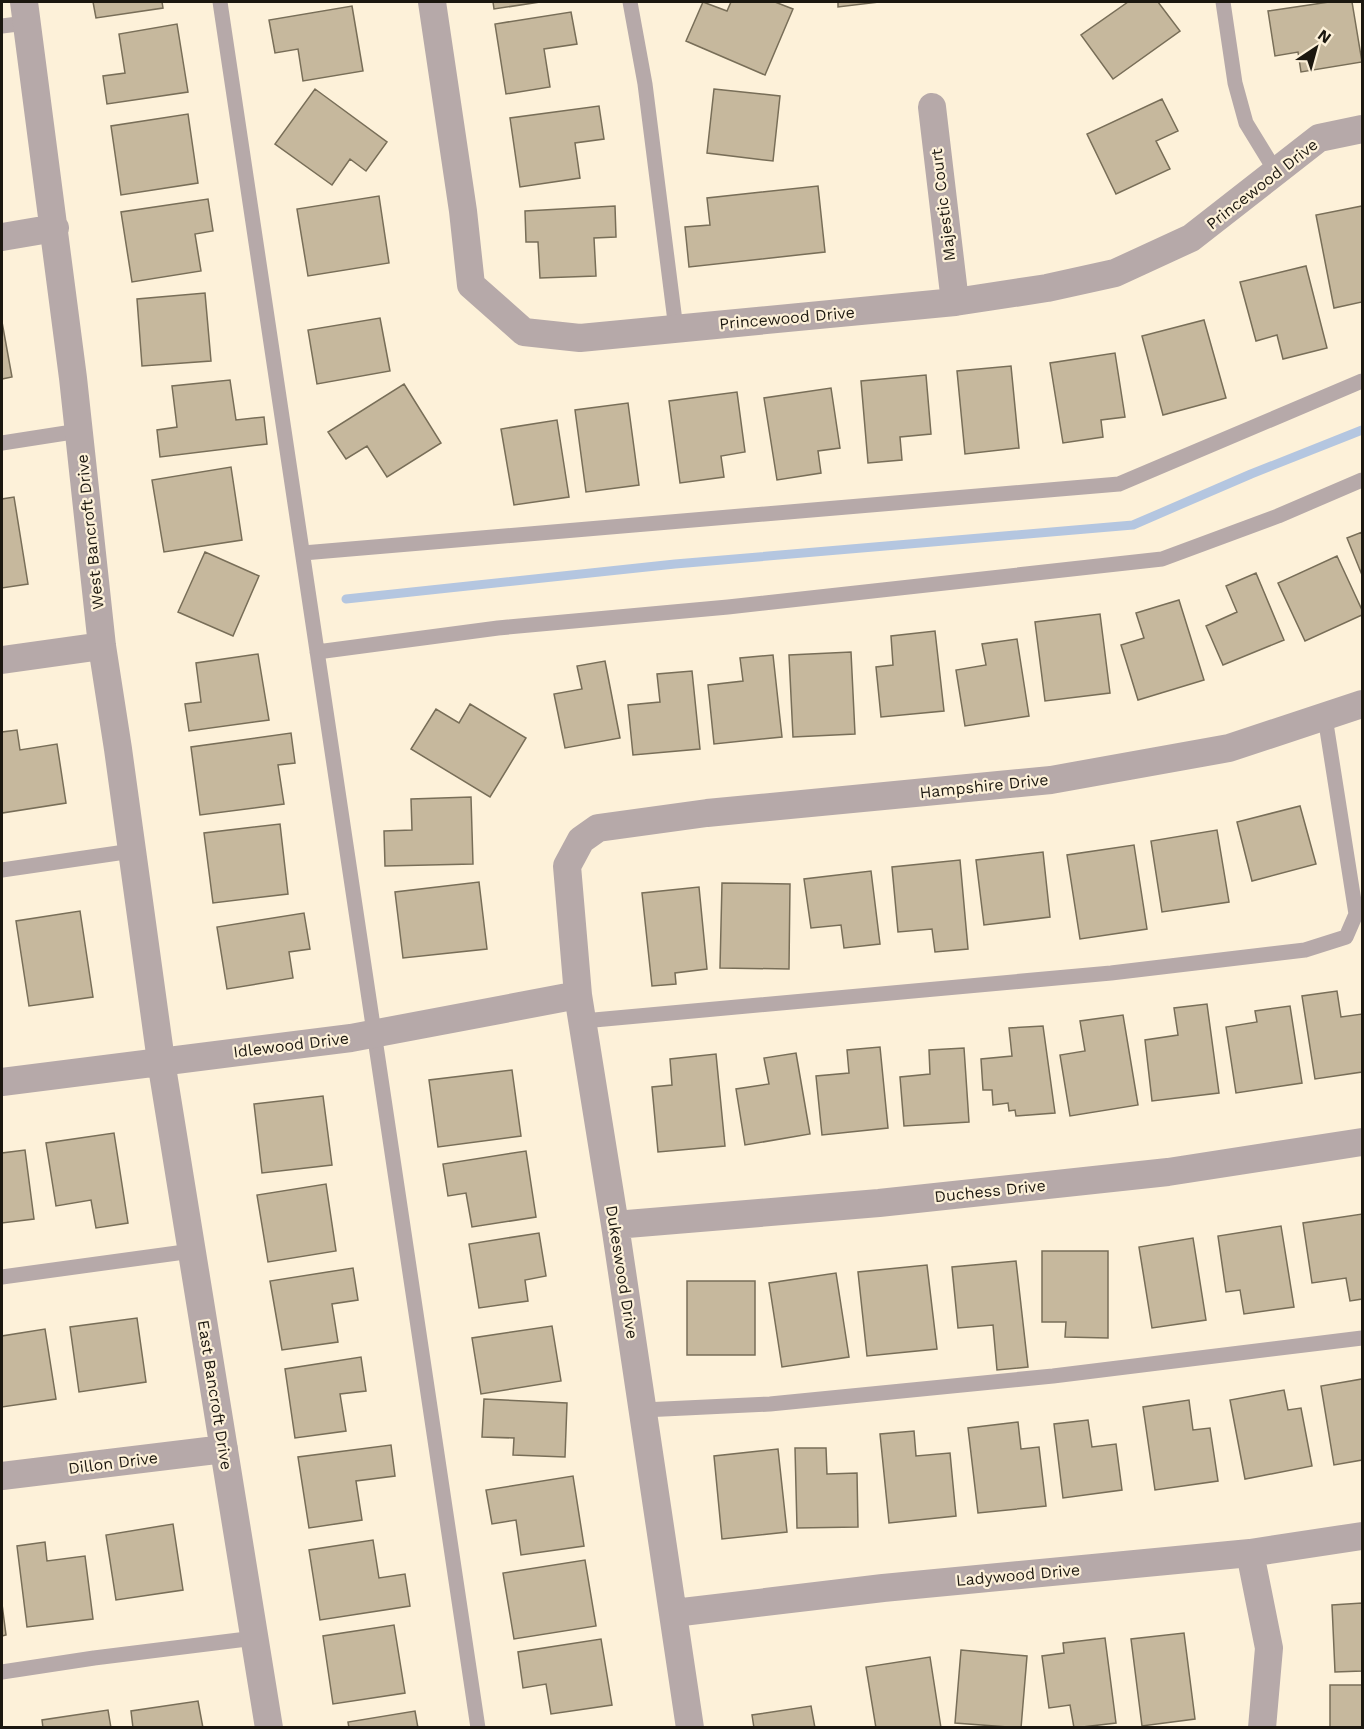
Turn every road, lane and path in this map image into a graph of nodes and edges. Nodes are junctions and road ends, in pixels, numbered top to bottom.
1 (220, 2) edge
2 (432, 2) edge
3 (630, 2) edge
4 (1223, 2) edge
5 (17, 17) edge
6 (932, 107) dead end
7 (1362, 129) edge
8 (1276, 171) junction
9 (54, 228) junction
10 (2, 237) edge
11 (955, 302) junction
12 (676, 329) junction
13 (1362, 381) edge
14 (79, 431) junction
15 (2, 443) edge
16 (1362, 480) edge
17 (303, 554) junction
18 (102, 646) junction
19 (317, 652) junction
20 (2, 660) edge
21 (1362, 704) edge
22 (1325, 717) junction
23 (598, 828) joint
24 (132, 851) junction
25 (2, 870) edge
26 (580, 1008) junction
27 (374, 1033) junction
28 (161, 1062) junction
29 (2, 1082) edge
30 (1362, 1142) edge
31 (615, 1225) junction
32 (192, 1251) junction
33 (2, 1277) edge
34 (1362, 1338) edge
35 (643, 1410) junction
36 (224, 1449) junction
37 (2, 1476) edge
38 (1362, 1536) edge
39 (1250, 1553) junction
40 (674, 1613) junction
41 (255, 1638) junction
42 (2, 1672) edge
43 (269, 1728) edge
44 (478, 1728) edge
45 (690, 1728) edge
46 (1262, 1728) edge

1 - 17 lane
2 - 12 street, Princewood Drive
3 - 12 lane
4 - 8 lane
5 - 9 street, West Bancroft Drive
6 - 11 street, Majestic Court
7 - 8 street, Princewood Drive
8 - 11 street, Princewood Drive
9 - 10 street
9 - 14 street, West Bancroft Drive
11 - 12 street, Princewood Drive
13 - 17 lane
14 - 15 lane
14 - 18 street, West Bancroft Drive
16 - 19 lane
17 - 19 lane
18 - 20 street
18 - 24 street, West Bancroft Drive
19 - 27 lane
21 - 22 street, Hampshire Drive
22 - 23 street, Hampshire Drive
22 - 26 lane
23 - 26 street, Dukeswood Drive
24 - 25 lane
24 - 28 street, West Bancroft Drive
26 - 27 street, Idlewood Drive
26 - 31 street, Dukeswood Drive
27 - 28 street, Idlewood Drive
27 - 44 lane
28 - 29 street, Idlewood Drive
28 - 32 street, East Bancroft Drive
30 - 31 street, Duchess Drive
31 - 35 street, Dukeswood Drive
32 - 33 lane
32 - 36 street, East Bancroft Drive
34 - 35 lane
35 - 40 street, Dukeswood Drive
36 - 37 street, Dillon Drive
36 - 41 street, East Bancroft Drive
38 - 39 street, Ladywood Drive
39 - 40 street, Ladywood Drive
39 - 46 street
40 - 45 street, Dukeswood Drive
41 - 42 lane
41 - 43 street, East Bancroft Drive

